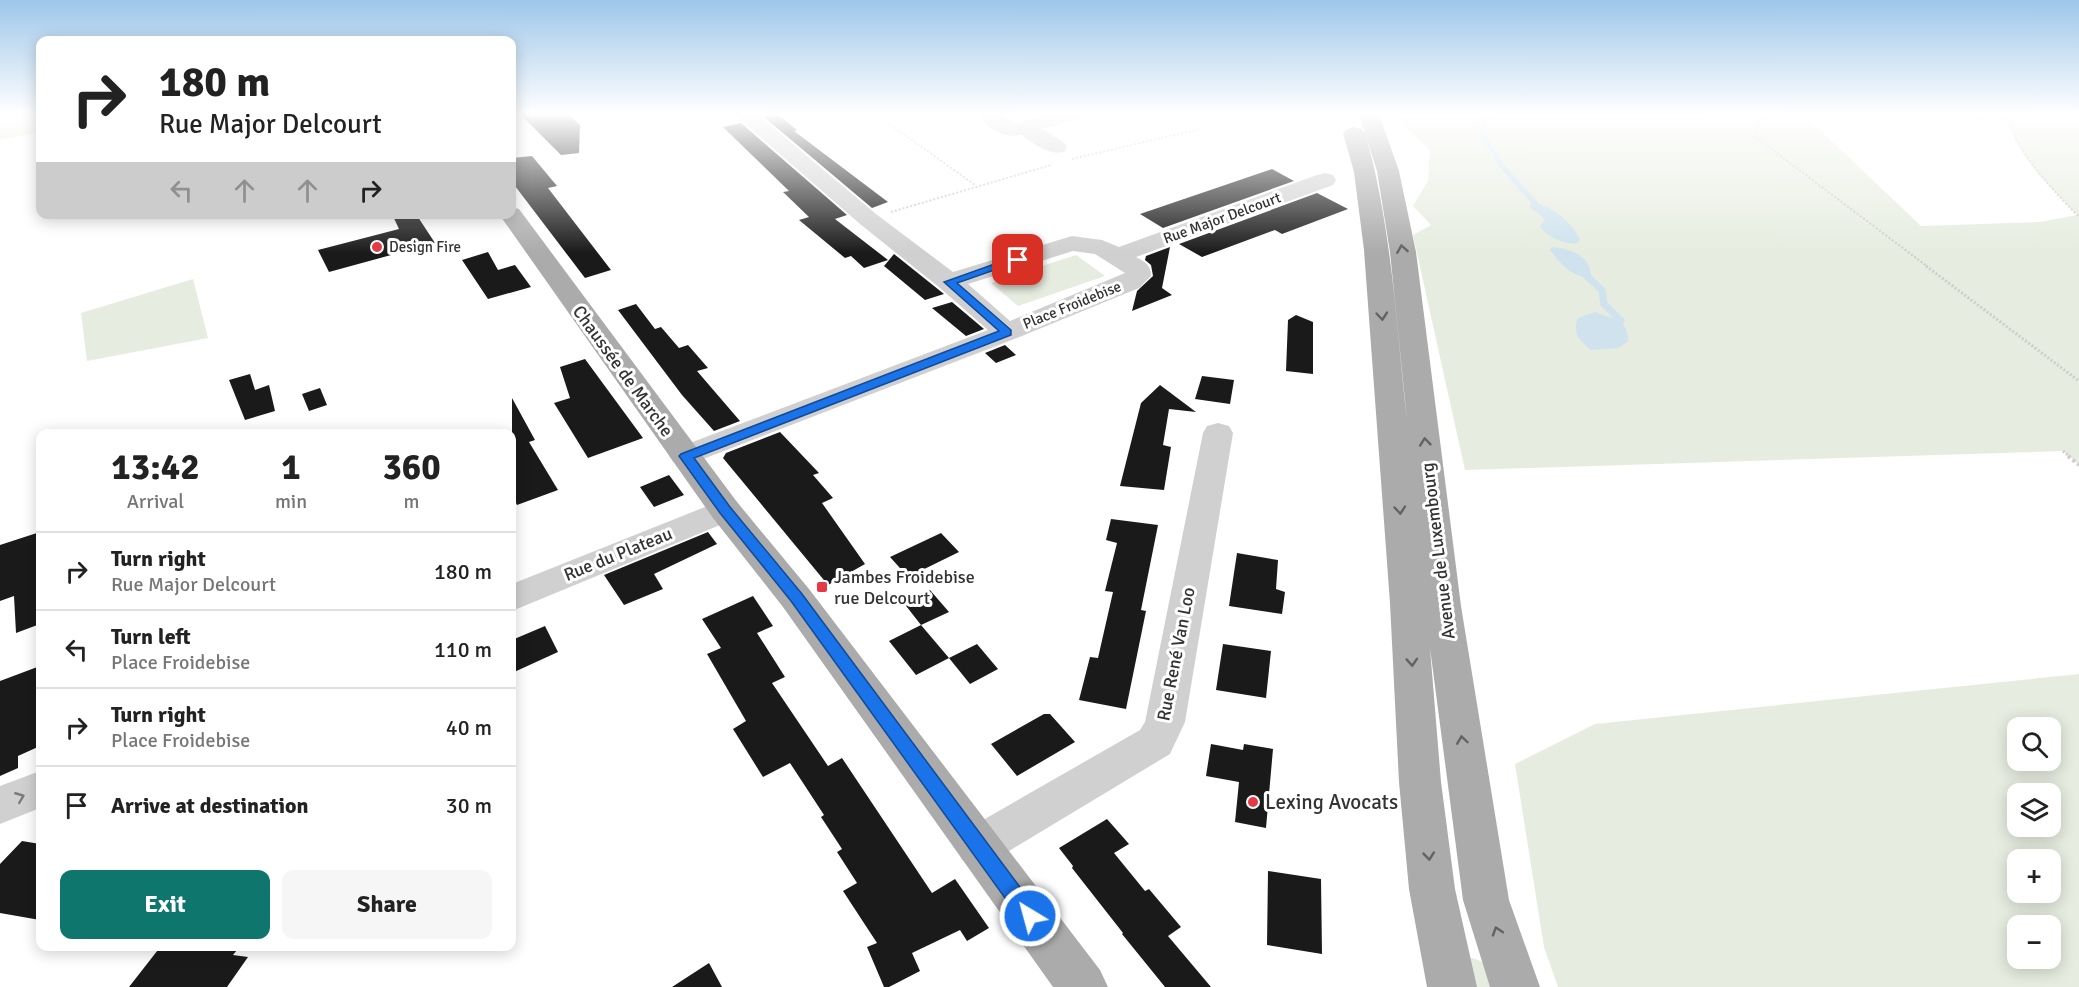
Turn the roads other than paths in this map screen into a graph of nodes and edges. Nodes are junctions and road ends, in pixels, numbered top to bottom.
1 (798, 160) edge
2 (1361, 160) edge
3 (1384, 160) edge
4 (1325, 180) dead end
5 (515, 219) edge
6 (1119, 255) junction
7 (949, 282) junction
8 (1007, 332) junction
9 (1218, 433) dead end
10 (686, 456) junction
11 (725, 510) junction
12 (516, 596) edge
13 (36, 791) edge
14 (0, 805) edge
15 (978, 846) junction
16 (1083, 987) edge
17 (1452, 987) edge
18 (1515, 987) edge

1 - 7 street
2 -> 17 main road, Avenue de Luxembourg
18 -> 3 main road, Avenue de Luxembourg
4 - 6 street, Rue Major Delcourt
5 - 10 main road, Chaussée de Marche
6 - 7 street, Place Froidebise
6 - 8 street, Place Froidebise
7 - 8 street, Place Froidebise
8 - 10 street
9 - 15 street, Rue René Van Loo
10 - 11 main road, Chaussée de Marche
11 - 12 street, Rue du Plateau
11 - 15 main road, Chaussée de Marche
14 -> 13 street
15 - 16 main road, Chaussée de Marche

